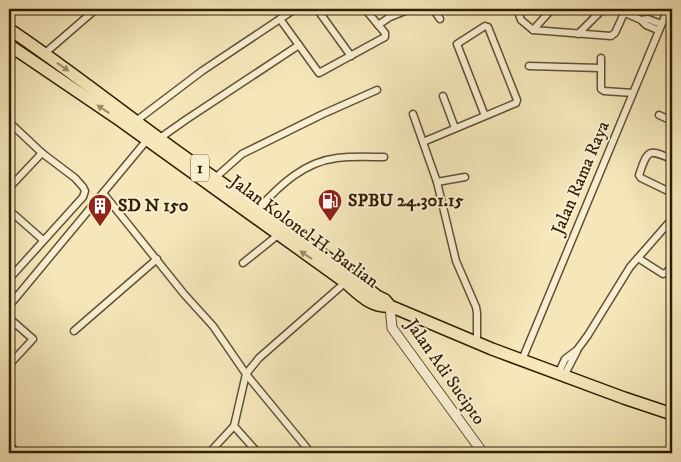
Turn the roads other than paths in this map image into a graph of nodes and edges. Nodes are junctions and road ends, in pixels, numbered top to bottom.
1 (96, 9) edge
2 (295, 9) edge
3 (317, 9) edge
4 (365, 9) edge
5 (409, 9) edge
6 (433, 9) edge
7 (517, 9) edge
8 (552, 9) edge
9 (603, 9) edge
10 (616, 9) edge
11 (668, 9) edge
12 (625, 11) edge
13 (280, 19) junction
14 (440, 19) dead end
15 (378, 25) junction
16 (660, 27) junction
17 (9, 30) edge
18 (533, 30) junction
19 (578, 34) junction
20 (299, 45) junction
21 (12, 52) edge
22 (44, 54) junction
23 (351, 56) junction
24 (601, 58) dead end
25 (529, 66) dead end
26 (600, 68) junction
27 (378, 90) dead end
28 (634, 93) junction
29 (443, 96) dead end
30 (413, 114) dead end
31 (659, 115) dead end
32 (485, 116) junction
33 (136, 121) junction
34 (672, 121) edge
35 (9, 122) edge
36 (455, 128) junction
37 (160, 138) junction
38 (147, 140) junction
39 (423, 142) junction
40 (42, 153) junction
41 (384, 157) dead end
42 (672, 160) edge
43 (465, 177) dead end
44 (215, 178) junction
45 (437, 182) junction
46 (9, 188) edge
47 (103, 193) junction
48 (672, 193) edge
49 (259, 208) junction
50 (9, 210) edge
51 (672, 219) edge
52 (278, 235) junction
53 (43, 240) junction
54 (638, 258) junction
55 (156, 259) junction
56 (326, 262) junction
57 (243, 263) dead end
58 (672, 266) edge
59 (9, 279) edge
60 (349, 279) junction
61 (9, 306) edge
62 (390, 306) junction
63 (9, 318) edge
64 (74, 331) dead end
65 (477, 343) junction
66 (522, 360) junction
67 (9, 365) edge
68 (246, 374) junction
69 (561, 375) junction
70 (672, 414) edge
71 (234, 426) junction
72 (9, 444) edge
73 (17, 453) edge
74 (209, 453) edge
75 (258, 453) edge
76 (310, 453) edge
77 (483, 453) edge

1 - 22 street
2 - 13 street
3 - 23 street
4 - 15 street
5 - 15 street
6 - 14 street
7 - 18 street
8 - 18 street
9 - 19 street
10 - 12 street
11 - 16 street, Jalan Rama Raya
12 - 16 street
12 - 19 street
13 - 20 street
13 - 33 street
15 - 23 street
16 - 28 street, Jalan Rama Raya
17 - 22 highway, Jalan Kolonel H. Barlian / 1
18 - 19 street
20 - 23 street
20 - 37 street
38 -> 21 highway, Jalan Kolonel H. Barlian / 1
22 -> 33 highway, Jalan Kolonel H. Barlian / 1
24 - 26 street
25 - 26 street
26 - 28 street
27 - 44 street
28 - 66 street, Jalan Rama Raya
29 - 36 street
30 - 39 street
31 - 34 street
32 - 32 street
32 - 36 street
33 - 37 highway, Jalan Kolonel H. Barlian / 1
35 - 40 street
36 - 39 street
37 - 44 highway, Jalan Kolonel H. Barlian / 1
38 - 47 street
38 - 52 highway, Jalan Kolonel H. Barlian / 1
39 - 45 street
40 - 46 street
40 - 53 street
41 - 49 street
42 - 48 street
43 - 45 street
44 - 49 highway, Jalan Kolonel H. Barlian / 1
45 - 65 street
47 - 55 street
47 - 61 street
49 - 56 highway, Jalan Kolonel H. Barlian / 1
50 - 53 street
51 - 54 street
56 -> 52 highway, Jalan Kolonel H. Barlian / 1
52 - 57 street
53 - 59 street
54 - 58 street
54 - 69 street
55 - 64 street
55 - 68 street
56 - 60 highway, Jalan Kolonel H. Barlian / 1
60 - 62 highway, Jalan Kolonel H. Barlian / 1
60 - 68 street
62 - 65 highway, 1
62 - 77 street, Jalan Adi Sucipto
63 - 67 street
65 - 66 highway, 1
66 - 69 highway, 1
68 - 71 street
68 - 76 street
69 - 70 highway, 1
71 - 74 street
71 - 75 street
72 - 73 street

